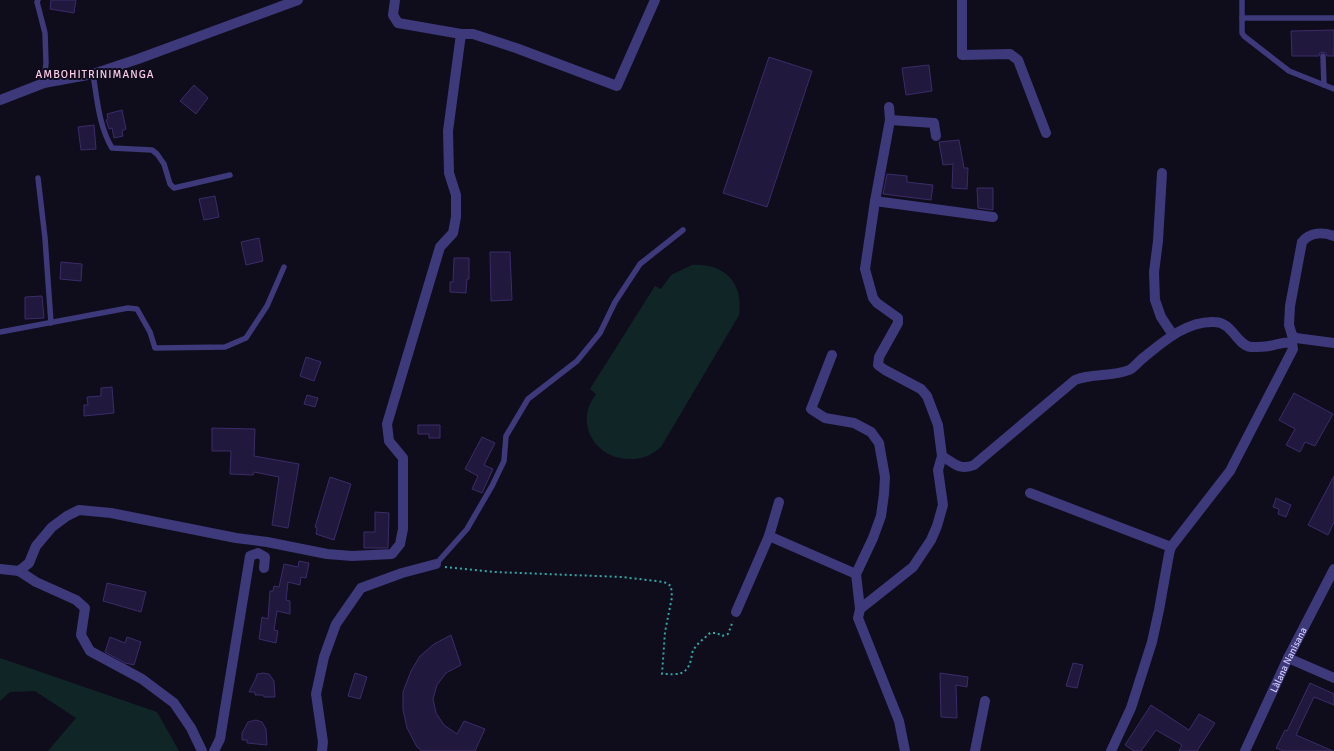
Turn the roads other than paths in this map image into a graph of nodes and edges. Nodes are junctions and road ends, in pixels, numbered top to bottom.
1 (38, 0) edge
2 (298, 0) edge
3 (395, 0) edge
4 (655, 0) edge
5 (962, 0) edge
6 (1242, 0) edge
7 (1242, 18) junction
8 (1334, 18) edge
9 (461, 34) junction
10 (1324, 56) dead end
11 (93, 74) junction
12 (44, 84) junction
13 (1324, 85) junction
14 (1334, 89) edge
15 (0, 100) edge
16 (889, 107) dead end
17 (890, 120) junction
18 (1046, 133) dead end
19 (936, 136) dead end
20 (1162, 173) dead end
21 (230, 175) dead end
22 (38, 178) dead end
23 (875, 201) junction
24 (993, 216) dead end
25 (683, 230) dead end
26 (1334, 236) edge
27 (284, 267) dead end
28 (52, 323) junction
29 (0, 332) edge
30 (1173, 335) junction
31 (1334, 343) edge
32 (832, 355) dead end
33 (942, 456) junction
34 (1030, 493) dead end
35 (779, 502) dead end
36 (769, 536) junction
37 (1171, 547) junction
38 (436, 564) joint
39 (264, 568) dead end
40 (0, 569) edge
41 (1334, 569) edge
42 (20, 571) junction
43 (856, 574) junction
44 (860, 609) junction
45 (736, 612) road end
46 (1288, 658) junction
47 (1334, 678) edge
48 (985, 701) dead end
49 (202, 751) edge
50 (214, 751) edge
51 (322, 751) edge
52 (905, 751) edge
53 (975, 751) edge
54 (1111, 751) edge
55 (1245, 751) edge

1 - 12 lane
2 - 11 street
3 - 9 street
4 - 9 street
5 - 18 street
6 - 7 lane
7 - 8 lane
7 - 13 lane
9 - 42 street
10 - 13 lane
11 - 12 street
11 - 21 lane
12 - 15 street
13 - 14 lane
16 - 17 street
17 - 19 street
17 - 23 street
20 - 30 street
22 - 28 lane
23 - 24 street
23 - 33 street
25 - 38 lane
26 - 31 street
27 - 28 lane
28 - 29 lane
30 - 33 street
30 - 37 street
32 - 43 street
33 - 44 street
34 - 37 street
35 - 36 street
36 - 43 street
36 - 45 street
37 - 54 street
38 - 51 street
39 - 50 street
40 - 42 street
41 - 46 street, Làlana Nanisana
42 - 49 street
43 - 44 street
44 - 52 street
46 - 47 street
46 - 55 street, Làlana Nanisana
48 - 53 street

